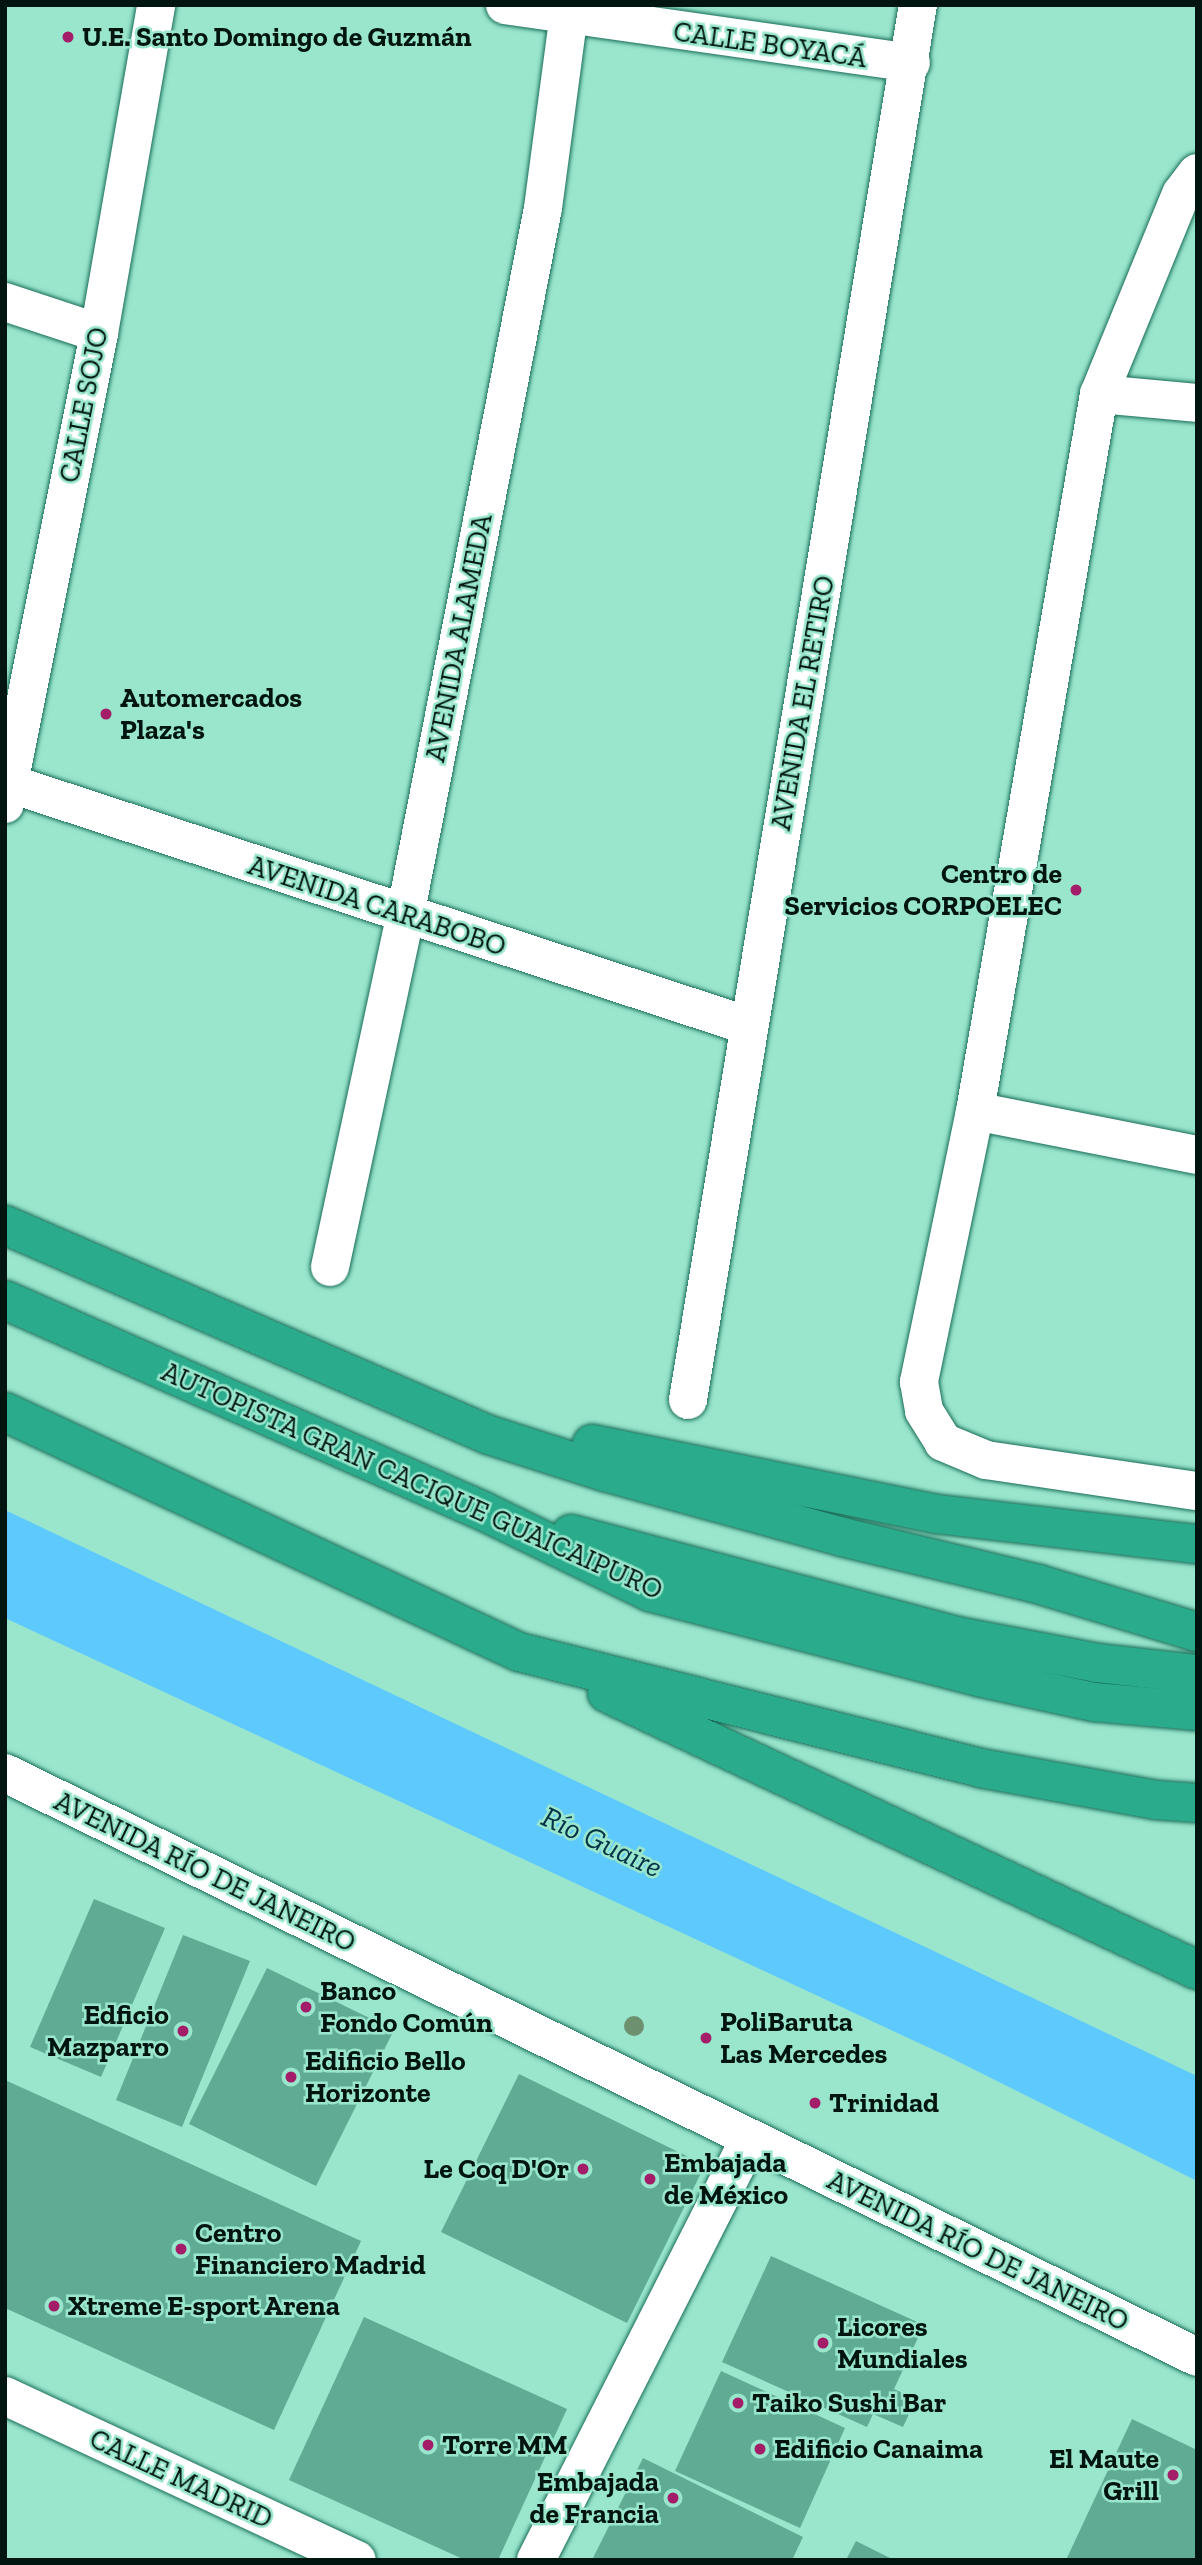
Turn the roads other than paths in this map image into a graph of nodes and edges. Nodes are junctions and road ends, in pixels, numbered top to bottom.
1 (156, 5) edge
2 (505, 5) edge
3 (918, 5) edge
4 (569, 11) edge
5 (911, 63) junction
6 (1197, 173) edge
7 (5, 302) edge
8 (99, 333) junction
9 (1099, 394) junction
10 (1197, 403) edge
11 (7, 790) edge
12 (405, 916) junction
13 (749, 1026) junction
14 (975, 1111) junction
15 (1197, 1155) edge
16 (5, 1225) edge
17 (330, 1266) dead end
18 (5, 1300) edge
19 (688, 1401) dead end
20 (425, 1411) junction
21 (5, 1412) edge
22 (1197, 1491) edge
23 (483, 1511) junction
24 (1197, 1544) edge
25 (1197, 1632) edge
26 (519, 1651) junction
27 (1197, 1674) edge
28 (1197, 1711) edge
29 (5, 1773) edge
30 (1197, 1803) edge
31 (1197, 1970) edge
32 (749, 2141) junction
33 (1197, 2357) edge
34 (5, 2396) edge
35 (358, 2560) edge
36 (536, 2560) edge

1 - 8 street, CALLE SOJO
2 - 4 street, CALLE BOYACÁ
3 - 5 street, AVENIDA EL RETIRO
4 - 5 street, CALLE BOYACÁ
4 - 12 street, AVENIDA ALAMEDA
5 - 13 street, AVENIDA EL RETIRO
6 - 9 street
7 - 8 street
8 - 11 street, CALLE SOJO
9 - 10 street
9 - 14 street
11 - 12 street, AVENIDA CARABOBO
12 - 13 street, AVENIDA CARABOBO
12 - 17 street, AVENIDA ALAMEDA
13 - 19 street, AVENIDA EL RETIRO
14 - 15 street
14 - 22 street
16 - 20 highway
18 - 23 highway, AUTOPISTA GRAN CACIQUE GUAICAIPURO
20 - 24 highway
20 - 25 highway
21 - 26 highway
23 - 27 highway
23 - 28 highway, AUTOPISTA GRAN CACIQUE GUAICAIPURO
26 - 30 highway
26 - 31 highway
29 - 32 street, AVENIDA RÍO DE JANEIRO
32 - 33 street, AVENIDA RÍO DE JANEIRO
32 - 36 street
34 - 35 street, CALLE MADRID

